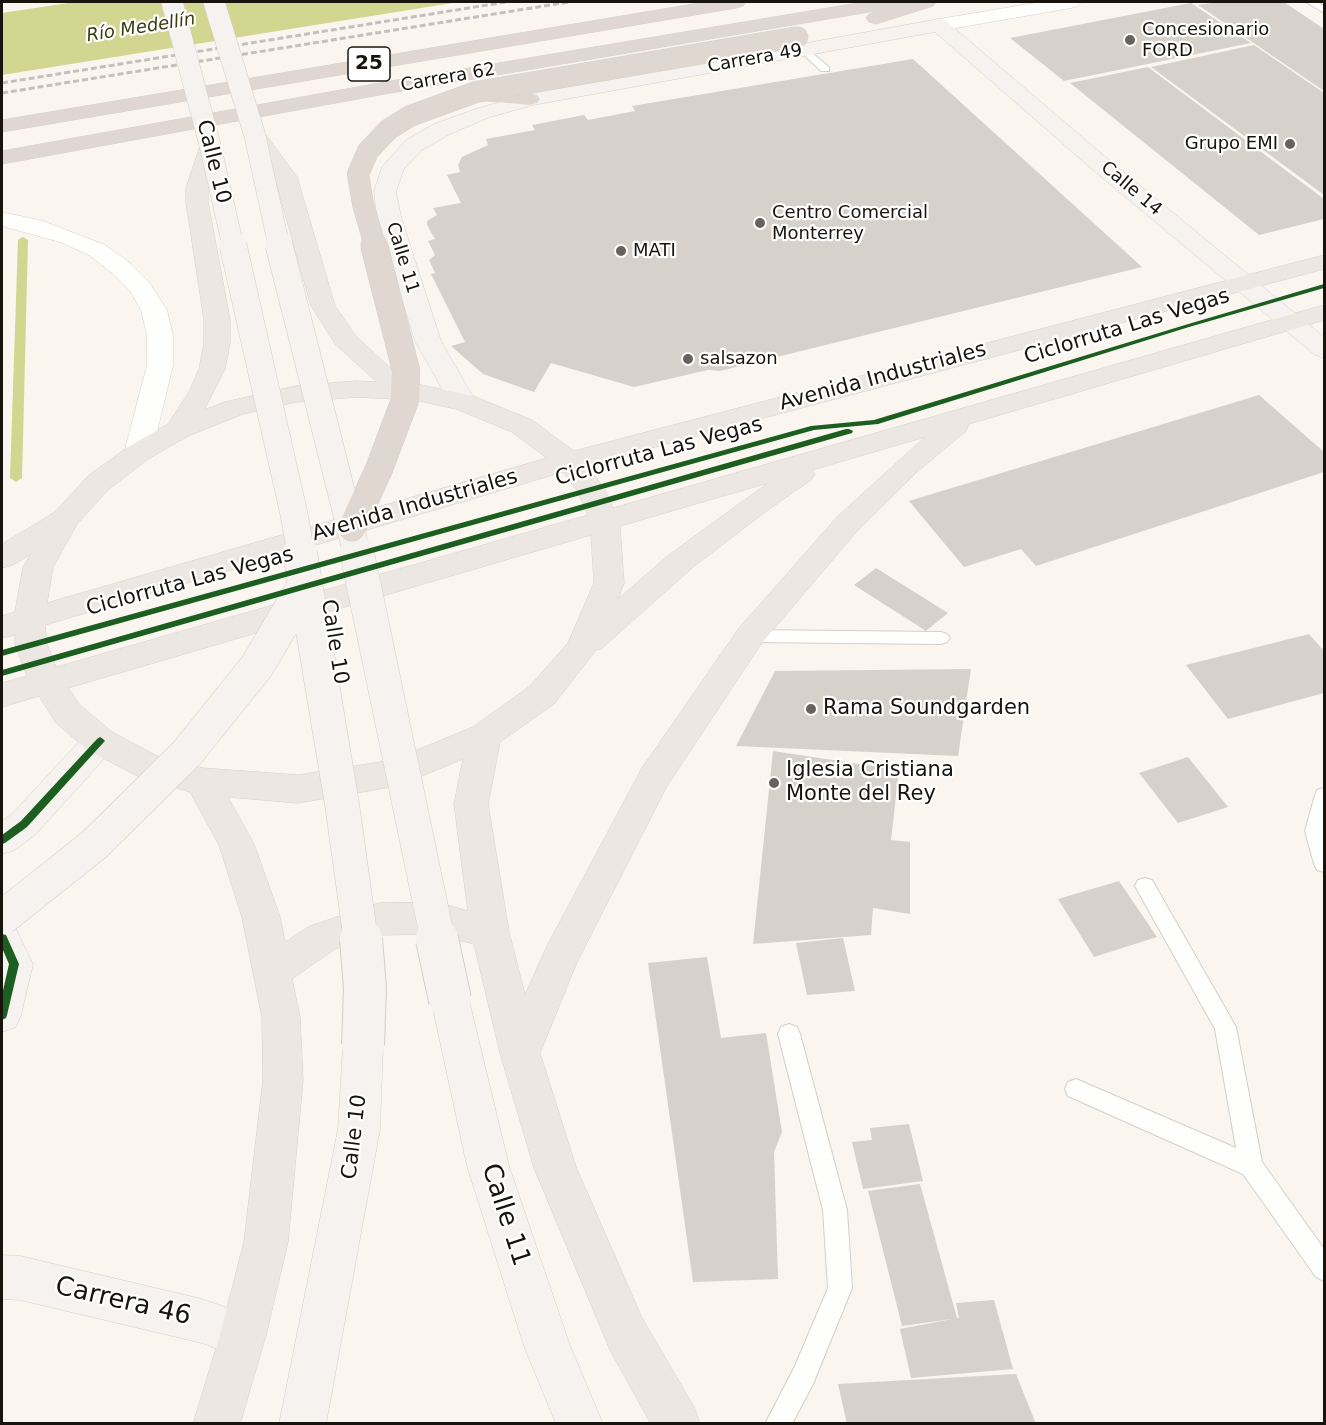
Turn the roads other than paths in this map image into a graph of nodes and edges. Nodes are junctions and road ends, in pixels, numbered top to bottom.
1 (172, 2) edge
2 (214, 2) edge
3 (736, 2) edge
4 (895, 2) edge
5 (926, 2) edge
6 (1071, 2) edge
7 (1311, 2) edge
8 (1324, 10) edge
9 (939, 26) junction
10 (802, 44) junction
11 (825, 69) dead end
12 (386, 88) junction
13 (530, 99) junction
14 (2, 126) edge
15 (442, 129) joint
16 (255, 136) junction
17 (210, 145) junction
18 (2, 158) edge
19 (2, 219) edge
20 (1324, 262) edge
21 (1242, 283) junction
22 (1324, 312) edge
23 (1291, 322) junction
24 (1324, 350) edge
25 (415, 392) junction
26 (463, 402) junction
27 (966, 416) junction
28 (178, 430) junction
29 (138, 453) junction
30 (829, 456) junction
31 (569, 461) junction
32 (66, 518) junction
33 (605, 520) junction
34 (352, 528) junction
35 (2, 558) edge
36 (306, 583) junction
37 (15, 623) edge
38 (750, 636) junction
39 (940, 638) dead end
40 (582, 648) junction
41 (46, 682) junction
42 (2, 695) edge
43 (485, 736) junction
44 (100, 741) junction
45 (202, 782) junction
46 (1324, 795) edge
47 (2, 840) edge
48 (1324, 864) edge
49 (1145, 886) dead end
50 (2, 918) edge
51 (490, 932) junction
52 (2, 938) edge
53 (273, 971) junction
54 (450, 1000) joint
55 (2, 1015) edge
56 (789, 1034) dead end
57 (520, 1053) junction
58 (1076, 1089) dead end
59 (1251, 1166) junction
60 (1324, 1269) edge
61 (2, 1277) edge
62 (243, 1335) junction
63 (216, 1424) edge
64 (302, 1424) edge
65 (580, 1424) edge
66 (677, 1424) edge
67 (778, 1424) edge

1 - 17 main road, Calle 10, bridge
2 - 16 main road, Calle 10, bridge
3 - 14 highway, Carrera 62 / 25
4 - 12 highway, Carrera 62 / 25
5 - 10 highway
6 - 9 street, Carrera 49
7 - 8 lane
9 - 10 main road, Carrera 49
9 - 21 main road, Calle 14
10 - 11 lane
10 - 13 main road, Carrera 49
10 - 34 highway, bridge
12 - 13 highway
12 - 18 highway, Carrera 62 / 25
13 - 15 main road, Carrera 49
15 - 26 main road, Calle 11
16 - 25 main road
16 - 34 main road, Calle 10, bridge
17 - 28 main road
17 - 36 main road, Calle 10, bridge
19 - 29 street
20 - 21 main road, Avenida Industriales
21 - 23 main road, Calle 14
21 - 31 main road, Avenida Industriales
22 - 23 main road
23 - 24 main road, Calle 14
23 - 27 main road
25 - 26 main road
25 - 28 main road
26 - 31 main road
27 - 30 main road
27 - 38 main road
28 - 29 main road
29 - 32 main road
30 - 33 main road
30 - 40 main road
31 - 33 main road
31 - 37 main road, Avenida Industriales
32 - 35 main road
32 - 37 main road
33 - 40 main road
33 - 41 main road
34 - 54 main road, Calle 10, bridge
36 - 50 main road, bridge
36 - 64 main road, Calle 10, bridge
37 - 41 main road
38 - 39 lane
38 - 57 main road
40 - 43 main road
41 - 42 main road
41 - 44 main road
43 - 45 main road
43 - 51 main road
44 - 45 main road
44 - 47 main road
45 - 53 main road
46 - 48 lane
49 - 59 lane
51 - 53 main road
51 - 57 main road
52 - 55 main road
53 - 62 main road
54 - 65 main road, Calle 11
56 - 67 lane
57 - 66 main road
58 - 59 lane
59 - 60 lane
61 - 62 main road, Carrera 46
62 - 63 main road

